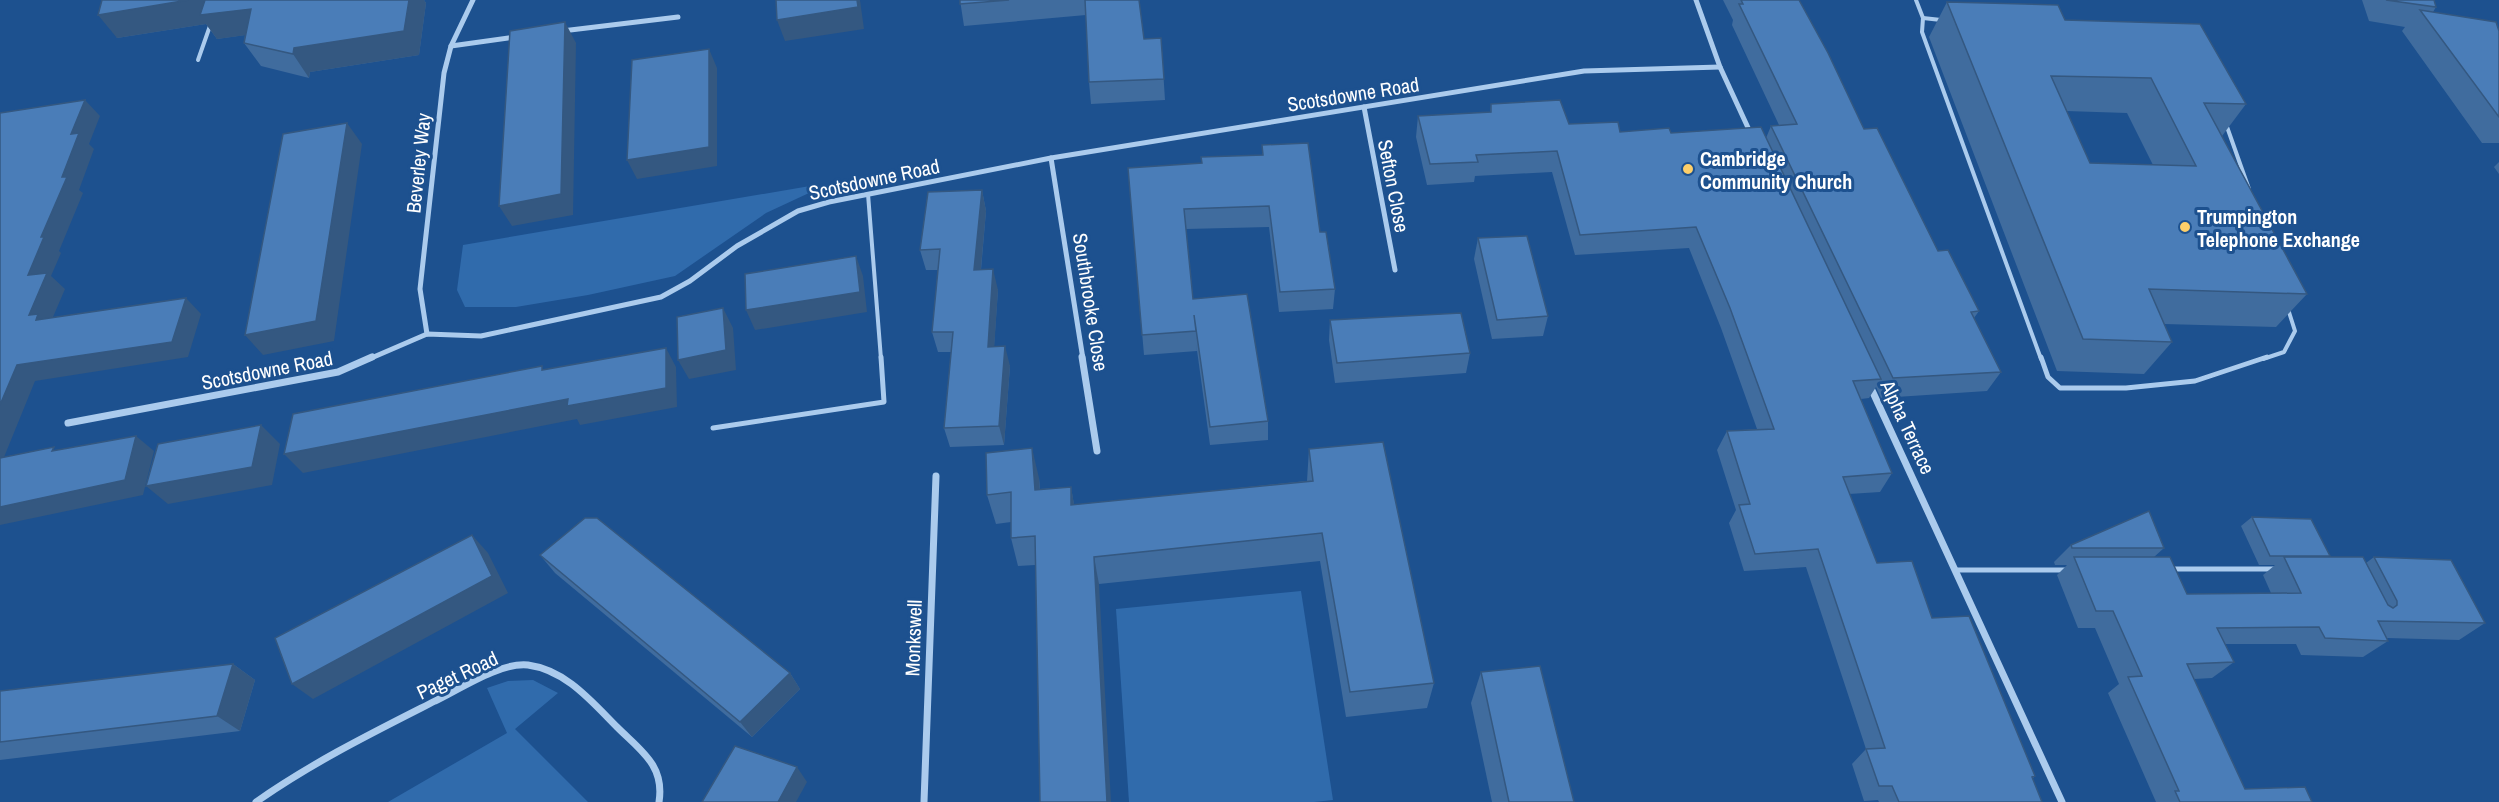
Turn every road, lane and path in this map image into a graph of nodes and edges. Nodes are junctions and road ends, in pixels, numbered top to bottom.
1 (473, 0) edge
2 (1696, 0) edge
3 (1916, 0) edge
4 (678, 17) dead end
5 (1923, 18) junction
6 (212, 20) edge
7 (1946, 21) edge
8 (557, 32) edge
9 (522, 37) edge
10 (452, 46) junction
11 (198, 60) dead end
12 (1720, 67) junction
13 (1364, 107) junction
14 (2224, 119) edge
15 (1755, 141) edge
16 (1051, 158) junction
17 (868, 194) junction
18 (2251, 195) edge
19 (1395, 270) dead end
20 (2288, 308) edge
21 (427, 334) junction
22 (1865, 375) edge
23 (68, 423) dead end
24 (713, 428) dead end
25 (1097, 451) dead end
26 (936, 476) dead end
27 (2167, 569) edge
28 (2284, 569) edge
29 (1956, 570) junction
30 (2073, 570) edge
31 (256, 802) edge
32 (660, 802) edge
33 (924, 802) edge
34 (2062, 802) edge

1 - 10 street, Beverley Way
2 - 12 street
3 - 5 lane
4 - 8 street
5 - 7 lane
5 - 20 lane
6 - 11 lane
9 - 10 street
10 - 21 street, Beverley Way
12 - 13 street, Scotsdowne Road
12 - 15 street
13 - 16 street, Scotsdowne Road
13 - 19 street, Sefton Close
14 - 18 lane
16 - 17 street, Scotsdowne Road
16 - 25 street, Southbrooke Close
17 - 21 street, Scotsdowne Road
17 - 24 lane
21 - 23 street, Scotsdowne Road
22 - 29 street, Alpha Terrace
26 - 33 street, Monkswell
27 - 28 lane
29 - 30 lane
29 - 34 street, Alpha Terrace
31 - 32 street, Paget Road

